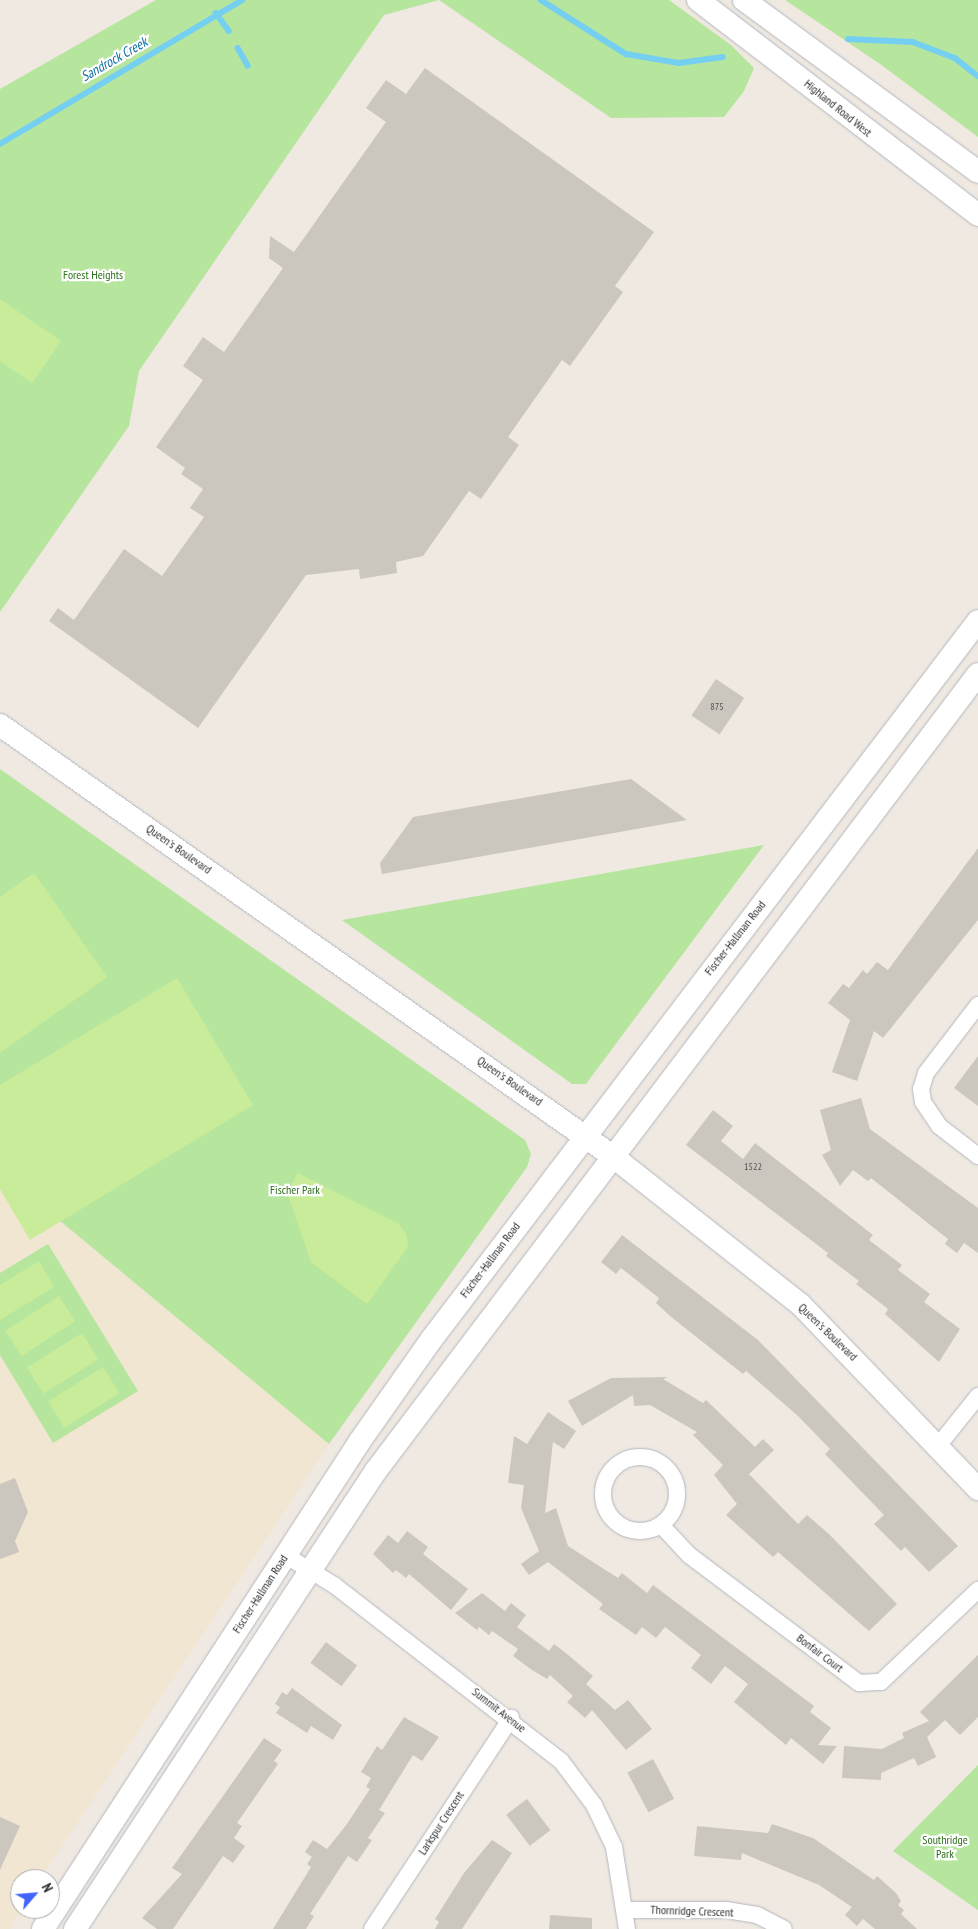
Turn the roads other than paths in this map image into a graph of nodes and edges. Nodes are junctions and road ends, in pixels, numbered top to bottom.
1 (698, 0) edge
2 (744, 0) edge
3 (978, 172) edge
4 (978, 215) edge
5 (978, 621) edge
6 (978, 674) edge
7 (0, 725) edge
8 (978, 1005) edge
9 (584, 1134) junction
10 (611, 1155) junction
11 (978, 1156) edge
12 (978, 1396) edge
13 (938, 1446) junction
14 (978, 1489) edge
15 (661, 1525) junction
16 (285, 1555) junction
17 (309, 1568) junction
18 (978, 1590) edge
19 (511, 1718) junction
20 (627, 1910) junction
21 (42, 1929) edge
22 (76, 1929) edge
23 (372, 1929) edge
24 (627, 1929) edge
25 (784, 1929) edge

1 - 4 main road, Highland Road West
2 - 3 main road
5 - 9 main road, Fischer-Hallman Road
6 - 10 main road
7 - 9 main road, Queen's Boulevard
8 - 11 street
9 - 10 main road, Queen's Boulevard
9 - 16 main road, Fischer-Hallman Road
10 - 13 main road, Queen's Boulevard
10 - 17 main road
12 - 13 street
13 - 14 main road, Queen's Boulevard
15 - 15 street
15 - 18 street, Bonfair Court
16 - 17 street, Summit Avenue
16 - 21 main road, Fischer-Hallman Road
17 - 19 street, Summit Avenue
17 - 22 main road
19 - 20 street, Summit Avenue
19 - 23 street, Larkspur Crescent
20 - 24 street, Summit Avenue
20 - 25 street, Thornridge Crescent

